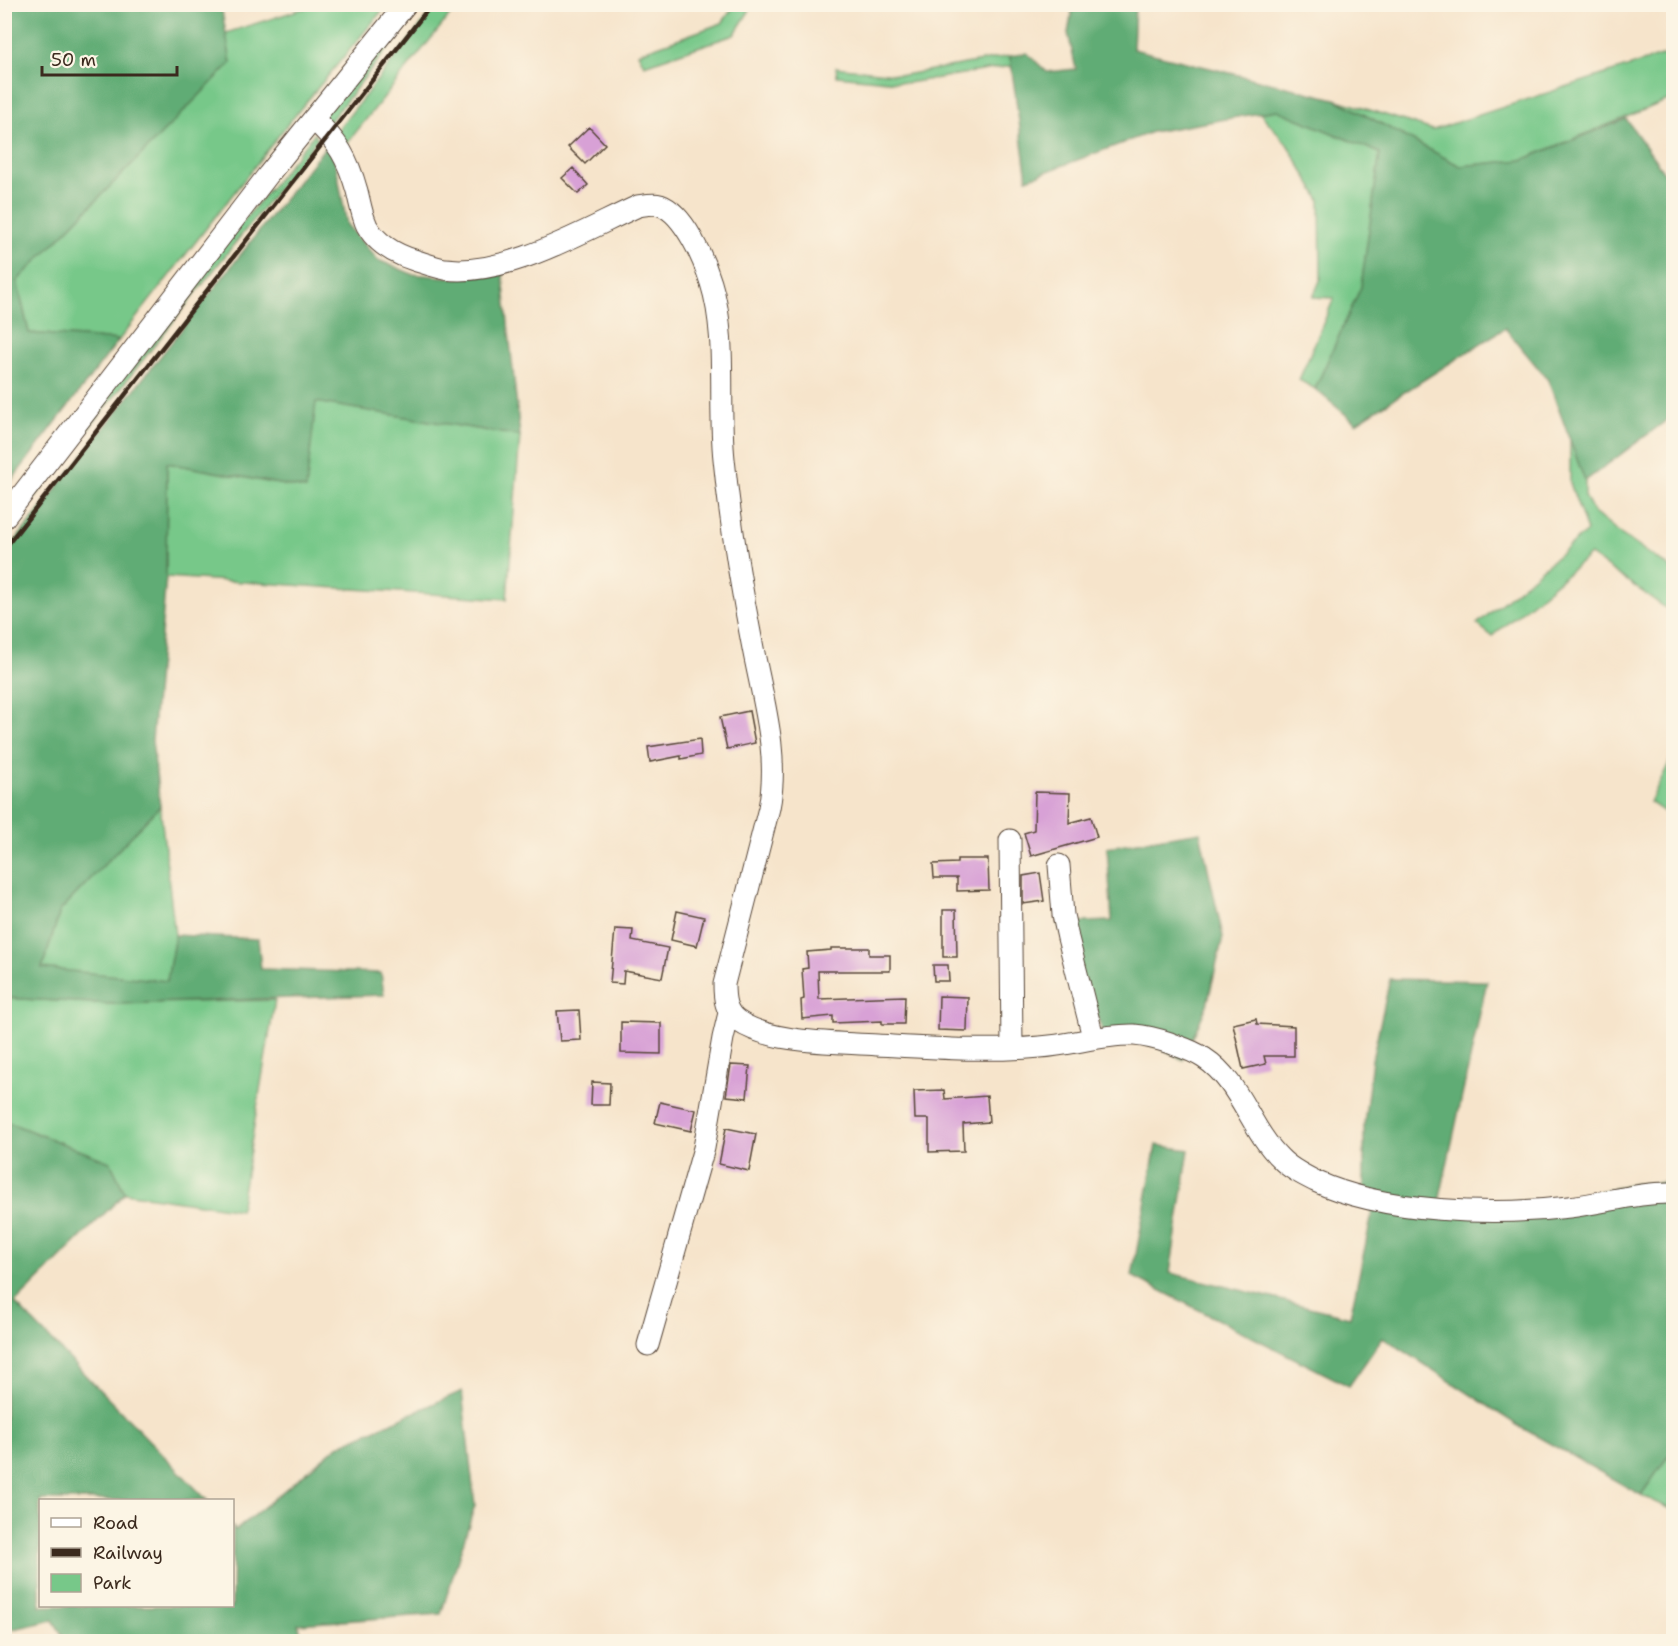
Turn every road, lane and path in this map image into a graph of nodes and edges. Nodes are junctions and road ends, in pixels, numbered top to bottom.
1 (406, 4) edge
2 (313, 119) junction
3 (4, 518) edge
4 (1010, 840) dead end
5 (1059, 865) dead end
6 (729, 1013) junction
7 (1093, 1037) junction
8 (1012, 1048) junction
9 (1674, 1193) edge
10 (648, 1345) dead end

1 - 2 street
2 - 3 street
2 - 6 street
4 - 8 street
5 - 7 street
6 - 8 street
6 - 10 street
7 - 8 street
7 - 9 street

